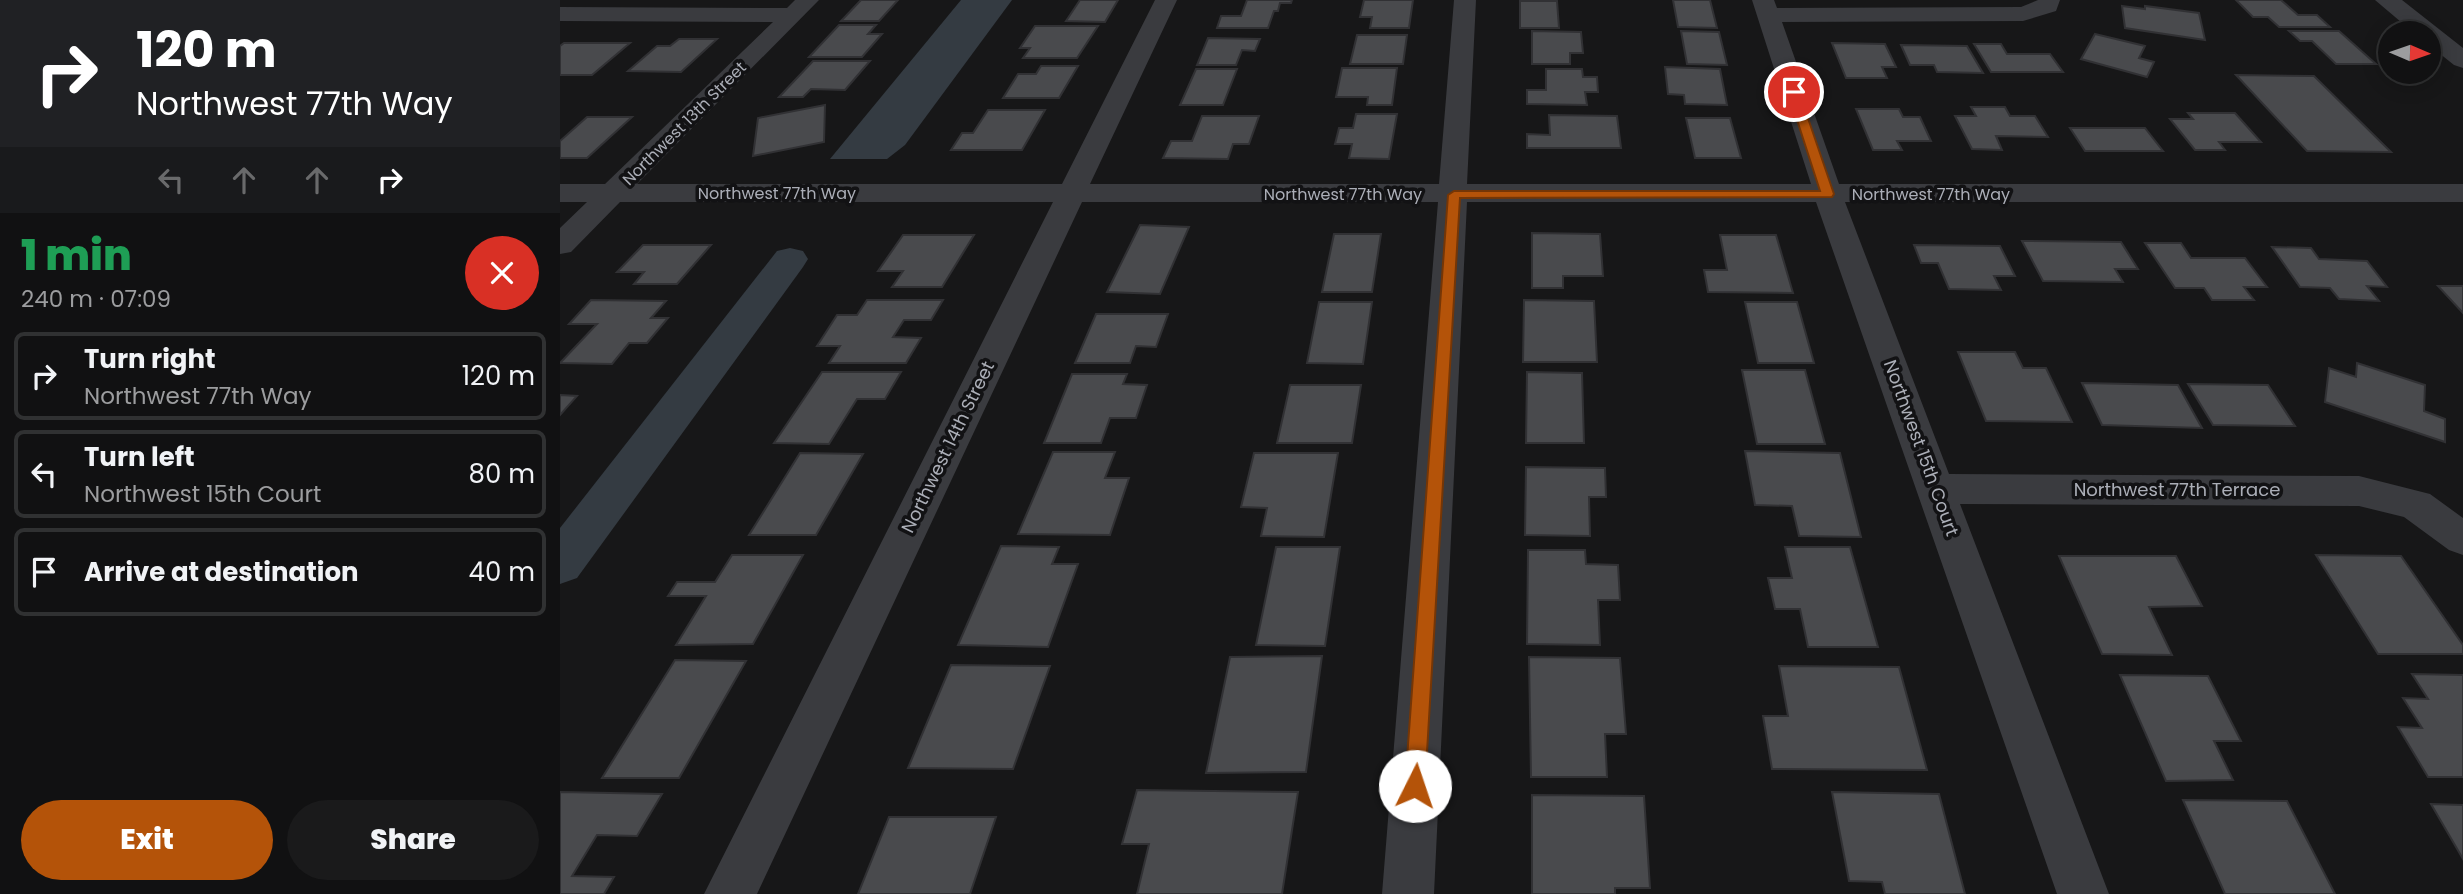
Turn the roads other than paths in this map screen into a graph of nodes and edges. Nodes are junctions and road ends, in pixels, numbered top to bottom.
1 (1166, 0) edge
2 (1465, 0) edge
3 (2388, 0) edge
4 (2048, 3) edge
5 (1766, 7) edge
6 (800, 8) edge
7 (560, 14) edge
8 (2463, 60) edge
9 (614, 192) junction
10 (560, 193) edge
11 (2463, 193) edge
12 (1071, 194) junction
13 (1828, 194) junction
14 (1454, 195) junction
15 (560, 245) edge
16 (1936, 489) junction
17 (2463, 539) edge
18 (730, 894) edge
19 (1408, 894) edge
20 (2083, 894) edge

1 - 12 street, Northwest 14th Street
2 - 14 street
3 - 8 street
4 - 5 street
5 - 13 street, Northwest 15th Court
6 - 7 street
6 - 9 street, Northwest 13th Street
9 - 10 street, Northwest 77th Way
9 - 12 street, Northwest 77th Way
9 - 15 street, Northwest 13th Street
11 - 13 street, Northwest 77th Way
12 - 14 street, Northwest 77th Way
12 - 18 street, Northwest 14th Street
13 - 14 street, Northwest 77th Way
13 - 16 street, Northwest 15th Court
14 - 19 street
16 - 17 street, Northwest 77th Terrace
16 - 20 street, Northwest 15th Court

